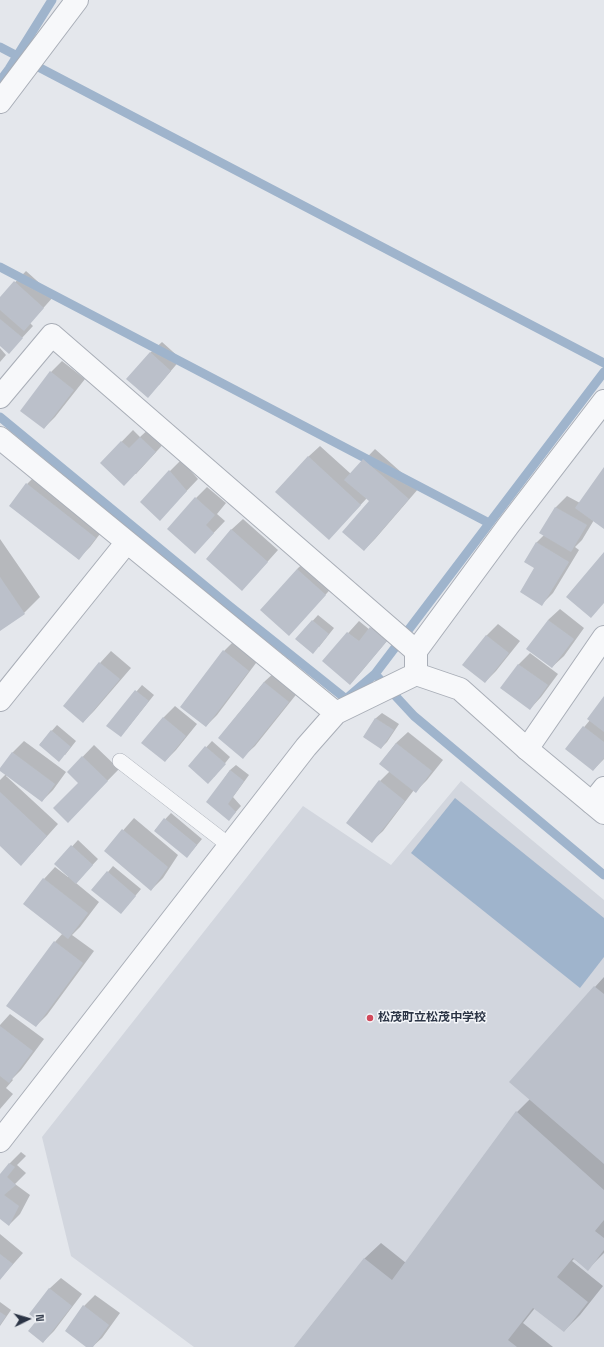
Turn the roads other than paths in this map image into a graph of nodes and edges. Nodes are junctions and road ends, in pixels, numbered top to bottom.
1 (78, 0) edge
2 (0, 102) edge
3 (0, 397) edge
4 (604, 401) edge
5 (0, 438) edge
6 (127, 542) junction
7 (604, 637) edge
8 (416, 651) junction
9 (416, 674) junction
10 (0, 700) edge
11 (336, 713) junction
12 (527, 749) junction
13 (120, 761) dead end
14 (600, 801) edge
15 (230, 846) junction
16 (0, 1141) edge

1 - 2 street
3 - 8 street
4 - 8 street
5 - 6 street
6 - 10 street
6 - 11 street
7 - 12 street
8 - 9 street
9 - 11 street
9 - 12 street
11 - 15 street
12 - 14 street
13 - 15 lane
15 - 16 street

